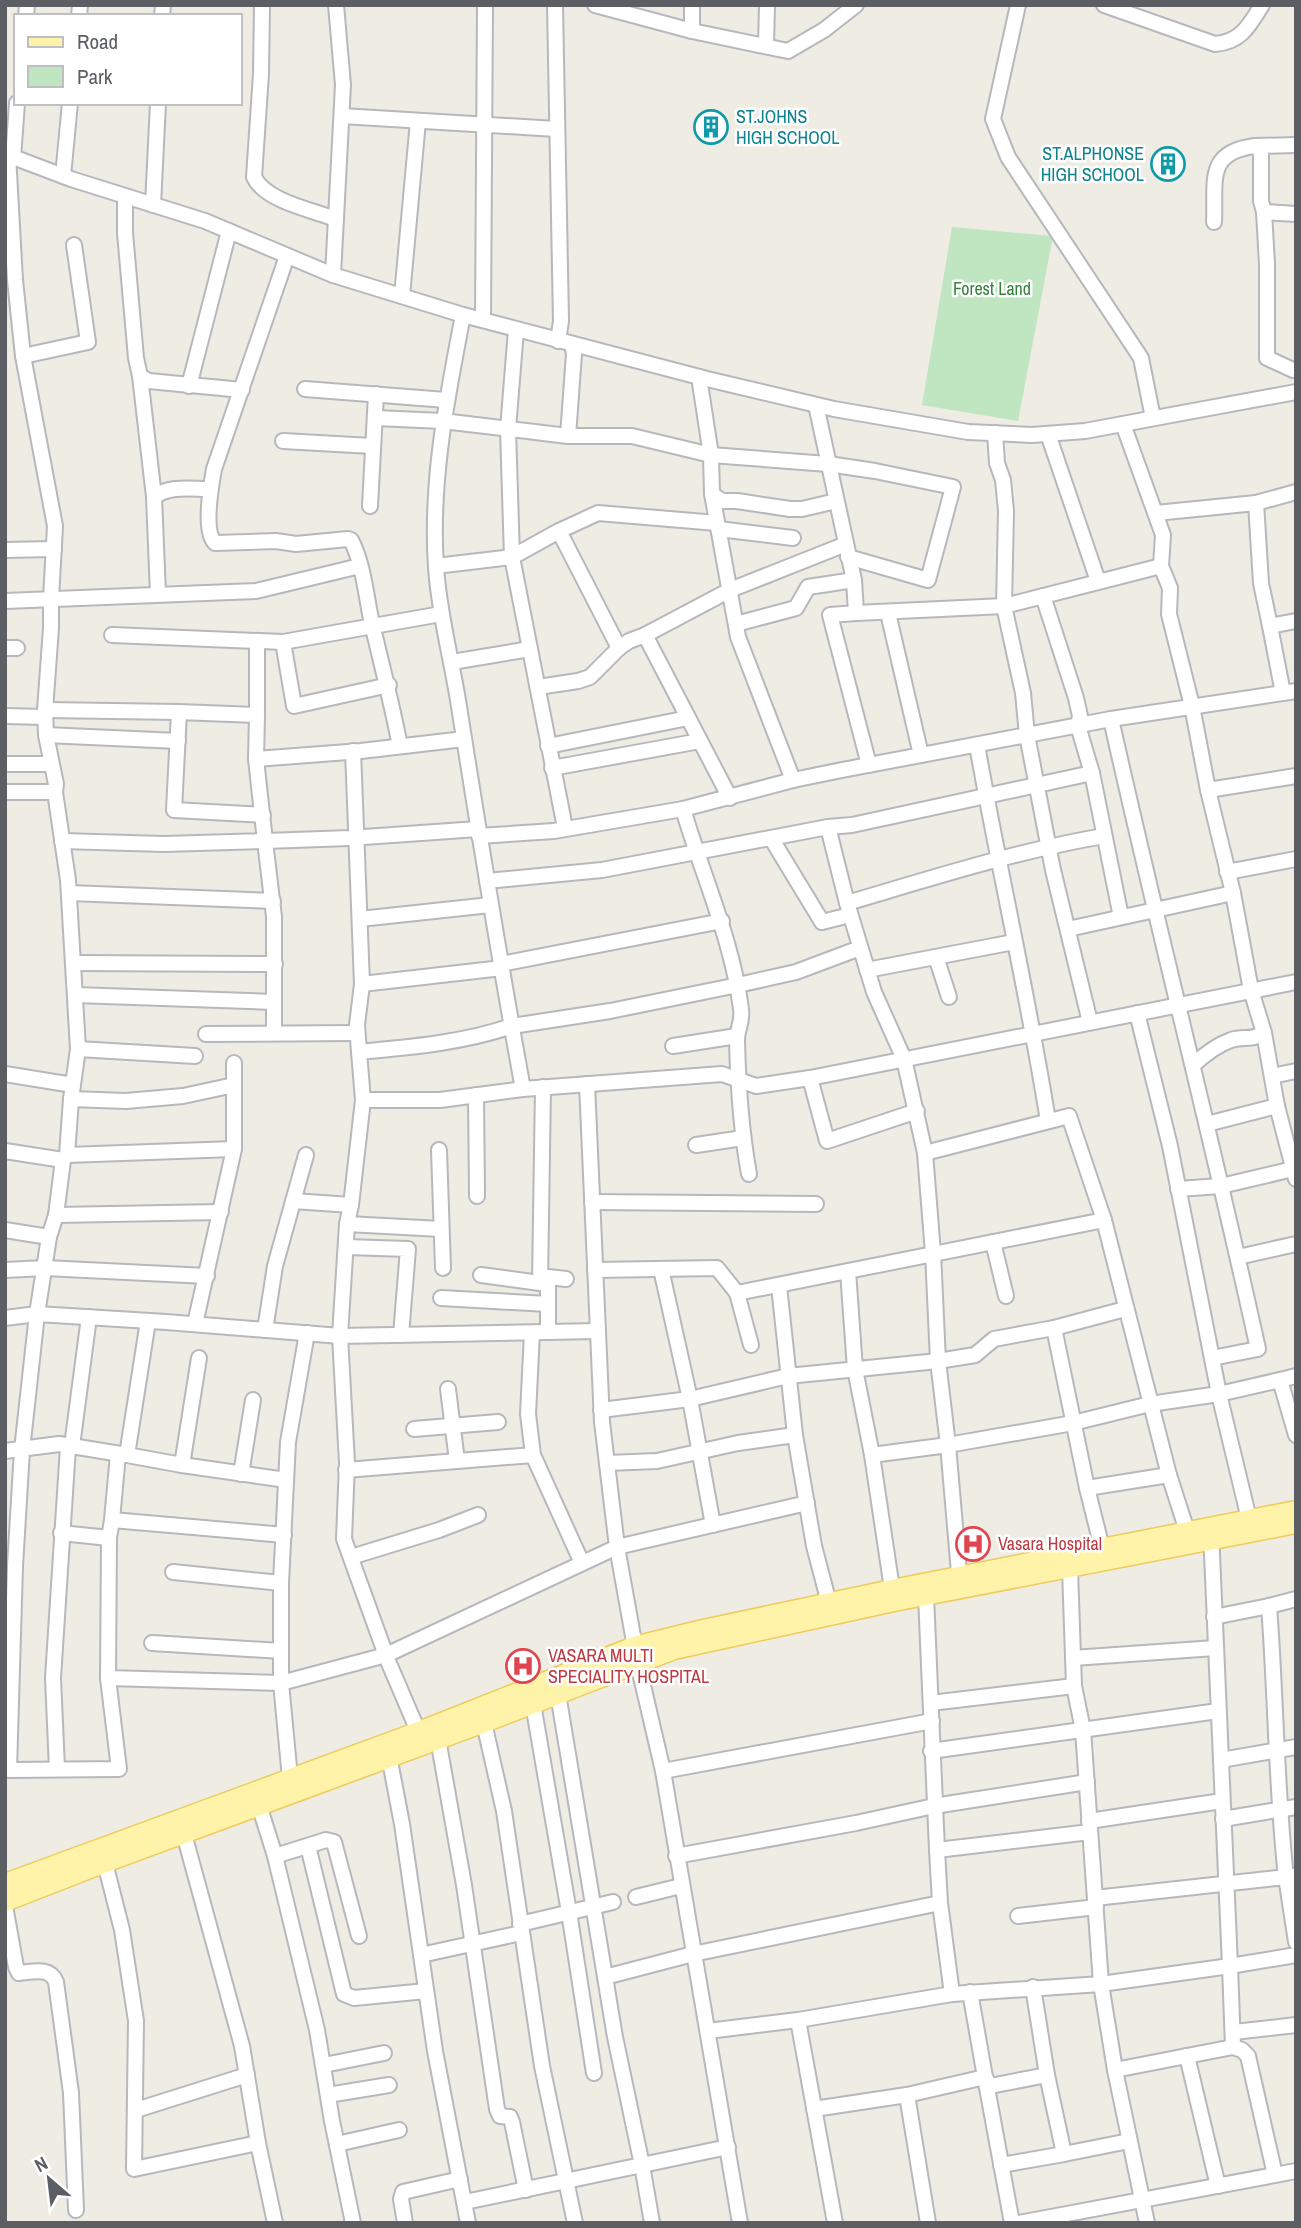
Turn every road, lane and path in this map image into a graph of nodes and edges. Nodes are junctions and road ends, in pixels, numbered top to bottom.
1 (262, 5) edge
2 (336, 5) edge
3 (485, 5) edge
4 (555, 5) edge
5 (595, 5) edge
6 (692, 5) edge
7 (767, 5) edge
8 (834, 5) edge
9 (856, 5) edge
10 (1018, 5) edge
11 (1104, 5) edge
12 (1262, 5) edge
13 (624, 9) edge
14 (832, 24) junction
15 (692, 31) junction
16 (766, 46) junction
17 (17, 105) edge
18 (70, 105) edge
19 (158, 105) edge
20 (342, 116) junction
21 (418, 121) junction
22 (484, 125) junction
23 (556, 130) junction
24 (1296, 145) edge
25 (1255, 146) junction
26 (9, 156) edge
27 (63, 176) junction
28 (125, 197) junction
29 (153, 205) junction
30 (1264, 212) junction
31 (1296, 214) edge
32 (336, 219) junction
33 (1214, 222) dead end
34 (229, 231) junction
35 (74, 245) dead end
36 (287, 256) junction
37 (333, 275) junction
38 (402, 296) junction
39 (463, 315) junction
40 (482, 320) junction
41 (516, 330) junction
42 (565, 343) junction
43 (23, 356) junction
44 (1294, 364) edge
45 (140, 376) junction
46 (699, 377) junction
47 (189, 386) junction
48 (305, 389) dead end
49 (243, 390) junction
50 (1292, 392) edge
51 (376, 394) junction
52 (446, 400) junction
53 (816, 405) junction
54 (375, 418) junction
55 (1153, 418) junction
56 (443, 421) junction
57 (1123, 424) junction
58 (508, 429) junction
59 (995, 433) junction
60 (1048, 434) junction
61 (568, 436) junction
62 (282, 441) dead end
63 (372, 446) junction
64 (710, 455) junction
65 (828, 464) junction
66 (210, 489) junction
67 (1296, 492) edge
68 (712, 494) junction
69 (154, 496) junction
70 (836, 501) junction
71 (1256, 503) junction
72 (370, 506) dead end
73 (1156, 513) junction
74 (718, 526) junction
75 (559, 531) junction
76 (793, 538) dead end
77 (5, 550) edge
78 (54, 550) junction
79 (847, 550) junction
80 (512, 558) junction
81 (360, 566) junction
82 (436, 566) junction
83 (1161, 566) junction
84 (854, 580) junction
85 (1098, 581) junction
86 (730, 590) junction
87 (158, 594) junction
88 (1043, 596) junction
89 (51, 599) junction
90 (5, 601) edge
91 (1004, 606) junction
92 (856, 613) junction
93 (887, 613) junction
94 (442, 614) junction
95 (1296, 621) edge
96 (736, 624) junction
97 (372, 626) junction
98 (1270, 626) junction
99 (112, 635) dead end
100 (645, 635) junction
101 (257, 641) junction
102 (283, 642) junction
103 (619, 648) junction
104 (530, 649) junction
105 (452, 662) junction
106 (389, 685) junction
107 (538, 687) junction
108 (1289, 692) edge
109 (1192, 706) junction
110 (179, 712) junction
111 (45, 714) junction
112 (257, 715) junction
113 (5, 716) edge
114 (688, 718) junction
115 (1111, 719) junction
116 (1078, 726) junction
117 (46, 735) junction
118 (1027, 735) junction
119 (464, 739) junction
120 (178, 741) junction
121 (700, 741) junction
122 (976, 744) junction
123 (400, 746) junction
124 (548, 746) junction
125 (353, 751) junction
126 (921, 755) junction
127 (256, 759) junction
128 (5, 764) edge
129 (51, 764) junction
130 (869, 765) junction
131 (552, 768) junction
132 (1093, 773) junction
133 (1296, 776) edge
134 (793, 780) junction
135 (1037, 787) junction
136 (1208, 790) junction
137 (5, 792) edge
138 (55, 792) junction
139 (986, 797) junction
140 (730, 798) junction
141 (683, 809) junction
142 (263, 815) junction
143 (828, 827) junction
144 (565, 828) junction
145 (479, 832) junction
146 (1104, 836) junction
147 (355, 837) junction
148 (771, 838) junction
149 (62, 841) junction
150 (265, 841) junction
151 (1048, 845) junction
152 (695, 852) junction
153 (1000, 858) junction
154 (1296, 859) edge
155 (1227, 872) junction
156 (486, 881) junction
157 (69, 893) junction
158 (1233, 893) junction
159 (273, 901) junction
160 (490, 905) junction
161 (848, 909) junction
162 (1155, 910) junction
163 (1121, 917) junction
164 (360, 919) junction
165 (722, 921) junction
166 (1068, 929) junction
167 (1014, 942) junction
168 (860, 948) junction
169 (936, 957) junction
170 (73, 963) junction
171 (275, 964) junction
172 (501, 966) junction
173 (867, 970) junction
174 (1296, 982) edge
175 (362, 984) junction
176 (738, 985) junction
177 (1251, 990) junction
178 (75, 995) junction
179 (949, 997) dead end
180 (274, 1002) junction
181 (1179, 1005) junction
182 (1137, 1013) junction
183 (1090, 1022) junction
184 (512, 1026) junction
185 (274, 1032) junction
186 (357, 1033) junction
187 (1034, 1033) junction
188 (1264, 1033) junction
189 (206, 1034) dead end
190 (737, 1035) junction
191 (673, 1046) dead end
192 (78, 1049) junction
193 (359, 1052) junction
194 (195, 1056) dead end
195 (904, 1059) junction
196 (234, 1063) dead end
197 (1193, 1065) junction
198 (1296, 1071) edge
199 (5, 1074) edge
200 (1272, 1076) junction
201 (810, 1078) junction
202 (739, 1079) junction
203 (587, 1084) junction
204 (234, 1085) junction
205 (543, 1087) junction
206 (523, 1089) junction
207 (72, 1092) junction
208 (476, 1095) junction
209 (363, 1100) junction
210 (1277, 1107) junction
211 (917, 1111) junction
212 (1048, 1121) junction
213 (1207, 1124) junction
214 (1290, 1132) edge
215 (743, 1138) junction
216 (696, 1144) dead end
217 (234, 1149) junction
218 (439, 1150) dead end
219 (5, 1151) edge
220 (925, 1153) junction
221 (306, 1155) dead end
222 (65, 1157) junction
223 (750, 1174) dead end
224 (1294, 1174) edge
225 (1221, 1185) junction
226 (1178, 1189) junction
227 (477, 1196) dead end
228 (293, 1201) junction
229 (592, 1202) junction
230 (351, 1205) junction
231 (816, 1205) dead end
232 (221, 1212) junction
233 (56, 1215) junction
234 (1104, 1220) junction
235 (347, 1224) junction
236 (441, 1229) junction
237 (5, 1230) edge
238 (49, 1237) junction
239 (993, 1241) junction
240 (1296, 1244) edge
241 (346, 1247) junction
242 (933, 1252) junction
243 (1238, 1257) junction
244 (45, 1268) junction
245 (443, 1268) dead end
246 (661, 1269) junction
247 (5, 1270) edge
248 (595, 1270) junction
249 (848, 1271) junction
250 (481, 1275) dead end
251 (207, 1276) junction
252 (566, 1279) dead end
253 (544, 1280) junction
254 (779, 1286) junction
255 (737, 1293) junction
256 (1006, 1296) dead end
257 (441, 1298) dead end
258 (548, 1304) junction
259 (1125, 1309) junction
260 (37, 1314) junction
261 (89, 1317) junction
262 (5, 1318) edge
263 (148, 1321) junction
264 (195, 1324) junction
265 (1054, 1328) junction
266 (265, 1330) junction
267 (598, 1331) junction
268 (548, 1332) junction
269 (307, 1333) junction
270 (531, 1333) junction
271 (401, 1335) junction
272 (341, 1336) junction
273 (751, 1345) dead end
274 (198, 1358) dead end
275 (1212, 1358) junction
276 (938, 1361) junction
277 (855, 1368) junction
278 (788, 1376) junction
279 (1296, 1376) edge
280 (1280, 1380) junction
281 (447, 1390) dead end
282 (1219, 1394) junction
283 (690, 1399) junction
284 (253, 1400) dead end
285 (1150, 1404) junction
286 (601, 1410) junction
287 (498, 1422) dead end
288 (1073, 1423) junction
289 (452, 1427) junction
290 (414, 1429) dead end
291 (795, 1435) junction
292 (1296, 1435) edge
293 (948, 1445) junction
294 (70, 1446) junction
295 (22, 1450) junction
296 (5, 1451) edge
297 (699, 1452) junction
298 (123, 1454) junction
299 (533, 1455) junction
300 (872, 1455) junction
301 (457, 1461) junction
302 (607, 1463) junction
303 (182, 1465) junction
304 (346, 1470) junction
305 (241, 1474) junction
306 (1169, 1475) junction
307 (286, 1480) junction
308 (1087, 1488) junction
309 (807, 1503) junction
310 (1296, 1510) edge
311 (478, 1515) dead end
312 (1249, 1519) junction
313 (112, 1520) junction
314 (1296, 1524) edge
315 (713, 1525) junction
316 (1187, 1531) junction
317 (61, 1532) junction
318 (1211, 1533) junction
319 (284, 1535) junction
320 (109, 1538) junction
321 (617, 1547) junction
322 (1102, 1548) junction
323 (351, 1557) junction
324 (582, 1563) junction
325 (1070, 1569) junction
326 (173, 1572) dead end
327 (960, 1582) junction
328 (281, 1583) junction
329 (892, 1589) junction
330 (926, 1596) junction
331 (1296, 1599) edge
332 (829, 1603) junction
333 (1269, 1606) junction
334 (1214, 1617) junction
335 (152, 1643) dead end
336 (634, 1646) junction
337 (1215, 1648) junction
338 (281, 1651) junction
339 (386, 1655) junction
340 (1073, 1658) junction
341 (638, 1664) junction
342 (108, 1678) junction
343 (281, 1683) junction
344 (1074, 1686) junction
345 (558, 1694) junction
346 (533, 1703) junction
347 (930, 1703) junction
348 (8, 1711) edge
349 (1218, 1711) junction
350 (932, 1721) junction
351 (484, 1723) junction
352 (1083, 1730) junction
353 (427, 1738) junction
354 (1296, 1747) edge
355 (1276, 1750) junction
356 (931, 1751) junction
357 (389, 1756) junction
358 (1220, 1760) junction
359 (57, 1769) junction
360 (7, 1770) edge
361 (663, 1771) junction
362 (290, 1778) junction
363 (1087, 1782) junction
364 (1222, 1801) junction
365 (260, 1805) junction
366 (934, 1806) junction
367 (1296, 1807) edge
368 (1279, 1810) junction
369 (1223, 1819) junction
370 (1090, 1827) junction
371 (184, 1834) junction
372 (308, 1846) junction
373 (937, 1850) junction
374 (275, 1856) junction
375 (676, 1856) junction
376 (105, 1863) junction
377 (1291, 1877) edge
378 (5, 1884) edge
379 (1226, 1884) junction
380 (681, 1886) junction
381 (636, 1897) dead end
382 (613, 1902) dead end
383 (1095, 1902) junction
384 (940, 1903) junction
385 (5, 1904) edge
386 (592, 1907) junction
387 (569, 1912) junction
388 (1017, 1916) dead end
389 (521, 1928) junction
390 (359, 1936) dead end
391 (1296, 1942) edge
392 (471, 1944) junction
393 (693, 1954) junction
394 (421, 1955) junction
395 (1296, 1955) edge
396 (1230, 1966) junction
397 (605, 1977) junction
398 (1101, 1984) junction
399 (1032, 1987) junction
400 (426, 1991) junction
401 (970, 1993) junction
402 (952, 1994) junction
403 (798, 2020) junction
404 (1296, 2025) edge
405 (708, 2031) junction
406 (1233, 2039) junction
407 (384, 2053) dead end
408 (1187, 2056) junction
409 (324, 2065) junction
410 (1115, 2070) junction
411 (594, 2073) dead end
412 (247, 2075) junction
413 (1047, 2075) junction
414 (985, 2077) junction
415 (389, 2085) dead end
416 (328, 2095) junction
417 (907, 2095) junction
418 (814, 2109) junction
419 (136, 2110) junction
420 (399, 2130) dead end
421 (1129, 2141) junction
422 (258, 2143) junction
423 (337, 2144) junction
424 (728, 2147) junction
425 (1064, 2154) junction
426 (642, 2165) junction
427 (1001, 2165) junction
428 (1296, 2171) edge
429 (1275, 2175) junction
430 (460, 2179) junction
431 (566, 2181) junction
432 (1218, 2186) junction
433 (526, 2190) junction
434 (1144, 2200) junction
435 (465, 2202) junction
436 (76, 2210) dead end
437 (275, 2223) edge
438 (353, 2223) edge
439 (405, 2223) edge
440 (468, 2223) edge
441 (575, 2223) edge
442 (652, 2223) edge
443 (740, 2223) edge
444 (835, 2223) edge
445 (928, 2223) edge
446 (1012, 2223) edge
447 (1019, 2223) edge
448 (1147, 2223) edge

1 - 32 street
2 - 20 street
3 - 22 street
4 - 23 street
5 - 13 street
6 - 15 street
7 - 16 street
8 - 14 street
9 - 14 street
10 - 55 street
11 - 12 street
13 - 15 street
14 - 16 street
15 - 16 street
17 - 26 street
18 - 27 street
19 - 29 street
20 - 21 street
20 - 32 street
21 - 22 street
21 - 38 street
22 - 23 street
22 - 40 street
23 - 42 street
24 - 25 street
25 - 30 street
25 - 33 street
26 - 27 street
26 - 43 street
27 - 28 street
28 - 29 street
28 - 45 street
29 - 34 street
30 - 31 street
30 - 44 street
32 - 37 street
34 - 36 street
34 - 47 street
35 - 43 street
36 - 37 street
36 - 49 street
37 - 38 street
38 - 39 street
39 - 40 street
39 - 52 street
40 - 41 street
41 - 42 street
41 - 58 street
42 - 46 street
42 - 61 street
43 - 78 street
44 - 50 street
45 - 47 street
45 - 69 street
46 - 53 street
46 - 64 street
47 - 49 street
48 - 51 street
49 - 66 street
50 - 55 street
51 - 52 street
51 - 54 street
52 - 56 street
53 - 59 street
53 - 65 street
54 - 56 street
54 - 63 street
55 - 57 street
56 - 58 street
56 - 82 street
57 - 60 street
57 - 73 street
58 - 61 street
58 - 80 street
59 - 60 street
59 - 91 street
60 - 85 street
61 - 64 street
62 - 63 street
63 - 72 street
64 - 65 street
64 - 68 street
65 - 70 street
65 - 79 street
66 - 69 street
66 - 81 street
67 - 71 street
68 - 70 street
68 - 74 street
69 - 87 street
70 - 79 street
71 - 73 street
71 - 98 street
73 - 83 street
74 - 75 street
74 - 76 street
74 - 86 street
75 - 80 street
75 - 103 street
77 - 78 street
78 - 89 street
79 - 84 street
79 - 86 street
80 - 82 street
80 - 104 street
81 - 87 street
81 - 97 street
82 - 94 street
83 - 85 street
83 - 109 street
84 - 92 street
84 - 96 street
85 - 88 street
86 - 96 street
86 - 100 street
87 - 89 street
88 - 91 street
88 - 116 street
89 - 90 street
89 - 111 street
91 - 93 street
91 - 118 street
92 - 93 street
92 - 130 street
93 - 126 street
94 - 97 street
94 - 105 street
95 - 98 street
96 - 134 street
97 - 102 street
97 - 106 street
98 - 108 street
99 - 101 street
100 - 103 street
100 - 114 street
101 - 102 street
101 - 112 street
102 - 106 street
103 - 107 street
104 - 105 street
104 - 107 street
105 - 119 street
106 - 123 street
107 - 124 street
108 - 109 street
109 - 115 street
109 - 136 street
110 - 111 street
110 - 112 street
110 - 120 street
111 - 113 street
111 - 117 street
112 - 127 street
114 - 121 street
114 - 124 street
115 - 116 street
115 - 162 street
116 - 118 street
116 - 132 street
117 - 120 street
117 - 129 street
118 - 122 street
118 - 135 street
119 - 123 street
119 - 145 street
120 - 142 street
121 - 131 street
121 - 140 street
122 - 126 street
122 - 139 street
123 - 125 street
124 - 131 street
125 - 127 street
125 - 147 street
126 - 130 street
127 - 142 street
128 - 129 street
129 - 138 street
130 - 134 street
131 - 144 street
132 - 135 street
132 - 146 street
133 - 136 street
134 - 140 street
135 - 139 street
135 - 151 street
136 - 155 street
137 - 138 street
138 - 149 street
139 - 143 street
139 - 153 street
140 - 141 street
141 - 144 street
141 - 152 street
142 - 150 street
143 - 148 street
143 - 161 street
144 - 145 street
145 - 147 street
145 - 156 street
146 - 151 street
146 - 163 street
147 - 150 street
147 - 164 street
148 - 152 street
148 - 161 street
149 - 150 street
149 - 157 street
150 - 159 street
151 - 153 street
151 - 166 street
152 - 156 street
152 - 165 street
153 - 161 street
153 - 167 street
154 - 155 street
155 - 158 street
156 - 160 street
157 - 159 street
157 - 170 street
158 - 162 street
158 - 177 street
159 - 171 street
160 - 164 street
160 - 172 street
161 - 168 street
162 - 163 street
162 - 181 street
163 - 166 street
164 - 175 street
165 - 172 street
165 - 176 street
166 - 183 street
167 - 169 street
167 - 187 street
168 - 173 street
168 - 176 street
169 - 173 street
169 - 179 street
170 - 171 street
170 - 178 street
171 - 180 street
172 - 175 street
172 - 184 street
173 - 195 street
174 - 177 street
175 - 186 street
176 - 184 street
176 - 190 street
177 - 181 street
177 - 188 street
178 - 180 street
178 - 192 street
180 - 185 street
181 - 182 street
181 - 197 street
182 - 183 street
182 - 226 street
183 - 187 street
184 - 193 street
184 - 206 street
185 - 186 street
185 - 189 street
186 - 193 street
187 - 195 street
187 - 212 street
188 - 197 street
188 - 200 street
190 - 191 street
190 - 202 street
192 - 194 street
192 - 207 street
193 - 209 street
195 - 201 street
195 - 211 street
196 - 204 street
197 - 213 street
198 - 200 street
199 - 207 street
200 - 210 street
201 - 202 street
201 - 211 street
202 - 203 street
202 - 215 street
203 - 205 street
203 - 229 street
204 - 207 street
204 - 217 street
205 - 206 street
205 - 253 street
206 - 208 street
207 - 222 street
208 - 209 street
208 - 227 street
209 - 230 street
210 - 213 street
210 - 214 street
211 - 220 street
212 - 220 street
212 - 234 street
213 - 225 street
214 - 224 street
215 - 216 street
215 - 223 street
217 - 222 street
217 - 232 street
218 - 236 street
219 - 222 street
220 - 242 street
221 - 228 street
222 - 233 street
224 - 225 street
225 - 226 street
225 - 243 street
226 - 275 street
228 - 230 street
228 - 266 street
229 - 231 street
229 - 248 street
230 - 235 street
232 - 233 street
232 - 251 street
233 - 238 street
234 - 239 street
234 - 259 street
235 - 236 street
235 - 241 street
236 - 245 street
237 - 238 street
238 - 244 street
239 - 242 street
239 - 256 street
240 - 243 street
241 - 271 street
241 - 272 street
242 - 249 street
242 - 276 street
243 - 275 street
244 - 247 street
244 - 251 street
244 - 260 street
246 - 248 street
246 - 255 street
246 - 283 street
248 - 267 street
249 - 254 street
249 - 277 street
250 - 253 street
251 - 264 street
252 - 253 street
253 - 258 street
254 - 255 street
254 - 278 street
255 - 273 street
257 - 258 street
258 - 268 street
259 - 265 street
259 - 285 street
260 - 261 street
260 - 262 street
260 - 295 street
261 - 263 street
261 - 294 street
263 - 264 street
263 - 298 street
264 - 266 street
265 - 276 street
265 - 288 street
266 - 269 street
267 - 268 street
267 - 286 street
268 - 270 street
269 - 272 street
269 - 307 street
270 - 271 street
270 - 299 street
271 - 272 street
272 - 304 street
274 - 303 street
275 - 282 street
276 - 277 street
276 - 293 street
277 - 278 street
277 - 300 street
278 - 283 street
278 - 291 street
279 - 280 street
280 - 282 street
280 - 292 street
281 - 289 street
282 - 285 street
282 - 312 street
283 - 286 street
283 - 297 street
284 - 305 street
285 - 288 street
285 - 306 street
286 - 302 street
287 - 289 street
288 - 293 street
288 - 308 street
289 - 290 street
289 - 301 street
291 - 297 street
291 - 309 street
293 - 300 street
293 - 327 street
294 - 295 street
294 - 298 street
294 - 317 street
295 - 296 street
295 - 348 street
297 - 302 street
297 - 315 street
298 - 303 street
298 - 313 street
299 - 301 street
299 - 324 street
300 - 329 street
301 - 304 street
302 - 321 street
303 - 305 street
304 - 323 street
305 - 307 street
306 - 308 street
306 - 316 street
307 - 319 street
308 - 322 street
309 - 315 street
309 - 332 street
310 - 312 main road
311 - 323 street
312 - 318 main road
313 - 319 street
313 - 320 street
314 - 318 main road
315 - 321 street
316 - 318 main road
316 - 322 main road
317 - 320 street
317 - 359 street
318 - 325 main road
318 - 334 street
319 - 328 street
320 - 342 street
321 - 324 street
321 - 336 street
322 - 327 main road
323 - 339 street
324 - 339 street
325 - 327 main road
325 - 340 street
326 - 328 street
327 - 329 main road
327 - 330 main road
328 - 338 street
329 - 332 main road
330 - 341 main road
330 - 347 street
331 - 333 street
332 - 336 main road
333 - 334 street
333 - 355 street
334 - 337 street
335 - 338 street
336 - 341 street
336 - 353 main road
337 - 340 street
337 - 349 street
338 - 343 street
339 - 343 street
339 - 353 street
340 - 344 street
341 - 345 main road
341 - 361 street
342 - 343 street
342 - 359 street
343 - 362 street
344 - 347 street
344 - 352 street
345 - 346 main road
345 - 386 street
346 - 351 main road
346 - 387 street
347 - 350 street
348 - 360 street
349 - 352 street
349 - 358 street
350 - 356 street
350 - 361 street
351 - 353 main road
351 - 389 street
352 - 356 street
352 - 363 street
353 - 357 main road
353 - 362 main road
353 - 392 street
354 - 355 street
355 - 358 street
355 - 368 street
356 - 366 street
357 - 365 main road
357 - 394 street
358 - 364 street
359 - 360 street
361 - 375 street
362 - 378 main road
363 - 366 street
363 - 370 street
364 - 369 street
364 - 370 street
365 - 371 main road
365 - 374 street
366 - 373 street
366 - 375 street
367 - 368 street
368 - 369 street
368 - 377 street
369 - 379 street
370 - 373 street
370 - 383 street
371 - 376 main road
371 - 412 street
372 - 374 street
372 - 390 street
372 - 400 street
373 - 384 street
374 - 409 street
375 - 380 street
376 - 385 main road
376 - 419 street
377 - 379 street
377 - 391 street
379 - 383 street
379 - 396 street
380 - 381 street
380 - 393 street
382 - 386 street
383 - 388 street
383 - 398 street
384 - 393 street
384 - 402 street
385 - 436 street
386 - 387 street
386 - 397 street
387 - 389 street
387 - 411 street
389 - 392 street
389 - 431 street
392 - 394 street
392 - 433 street
393 - 397 street
393 - 405 street
394 - 400 street
395 - 396 street
396 - 398 street
396 - 406 street
397 - 426 street
398 - 399 street
398 - 410 street
399 - 401 street
399 - 413 street
400 - 430 street
401 - 402 street
401 - 414 street
402 - 403 street
403 - 405 street
403 - 418 street
404 - 406 street
405 - 424 street
406 - 408 street
406 - 429 street
407 - 409 street
408 - 410 street
408 - 432 street
409 - 416 street
410 - 421 street
412 - 419 street
412 - 422 street
413 - 414 street
413 - 425 street
414 - 417 street
414 - 427 street
415 - 416 street
416 - 423 street
417 - 418 street
417 - 445 street
418 - 444 street
419 - 422 street
420 - 423 street
421 - 425 street
421 - 434 street
422 - 437 street
423 - 438 street
424 - 426 street
424 - 443 street
425 - 427 street
426 - 431 street
426 - 442 street
427 - 446 street
428 - 429 street
429 - 432 street
430 - 435 street
430 - 439 street
431 - 433 street
431 - 441 street
432 - 434 street
433 - 435 street
434 - 447 street
434 - 448 street
435 - 440 street

